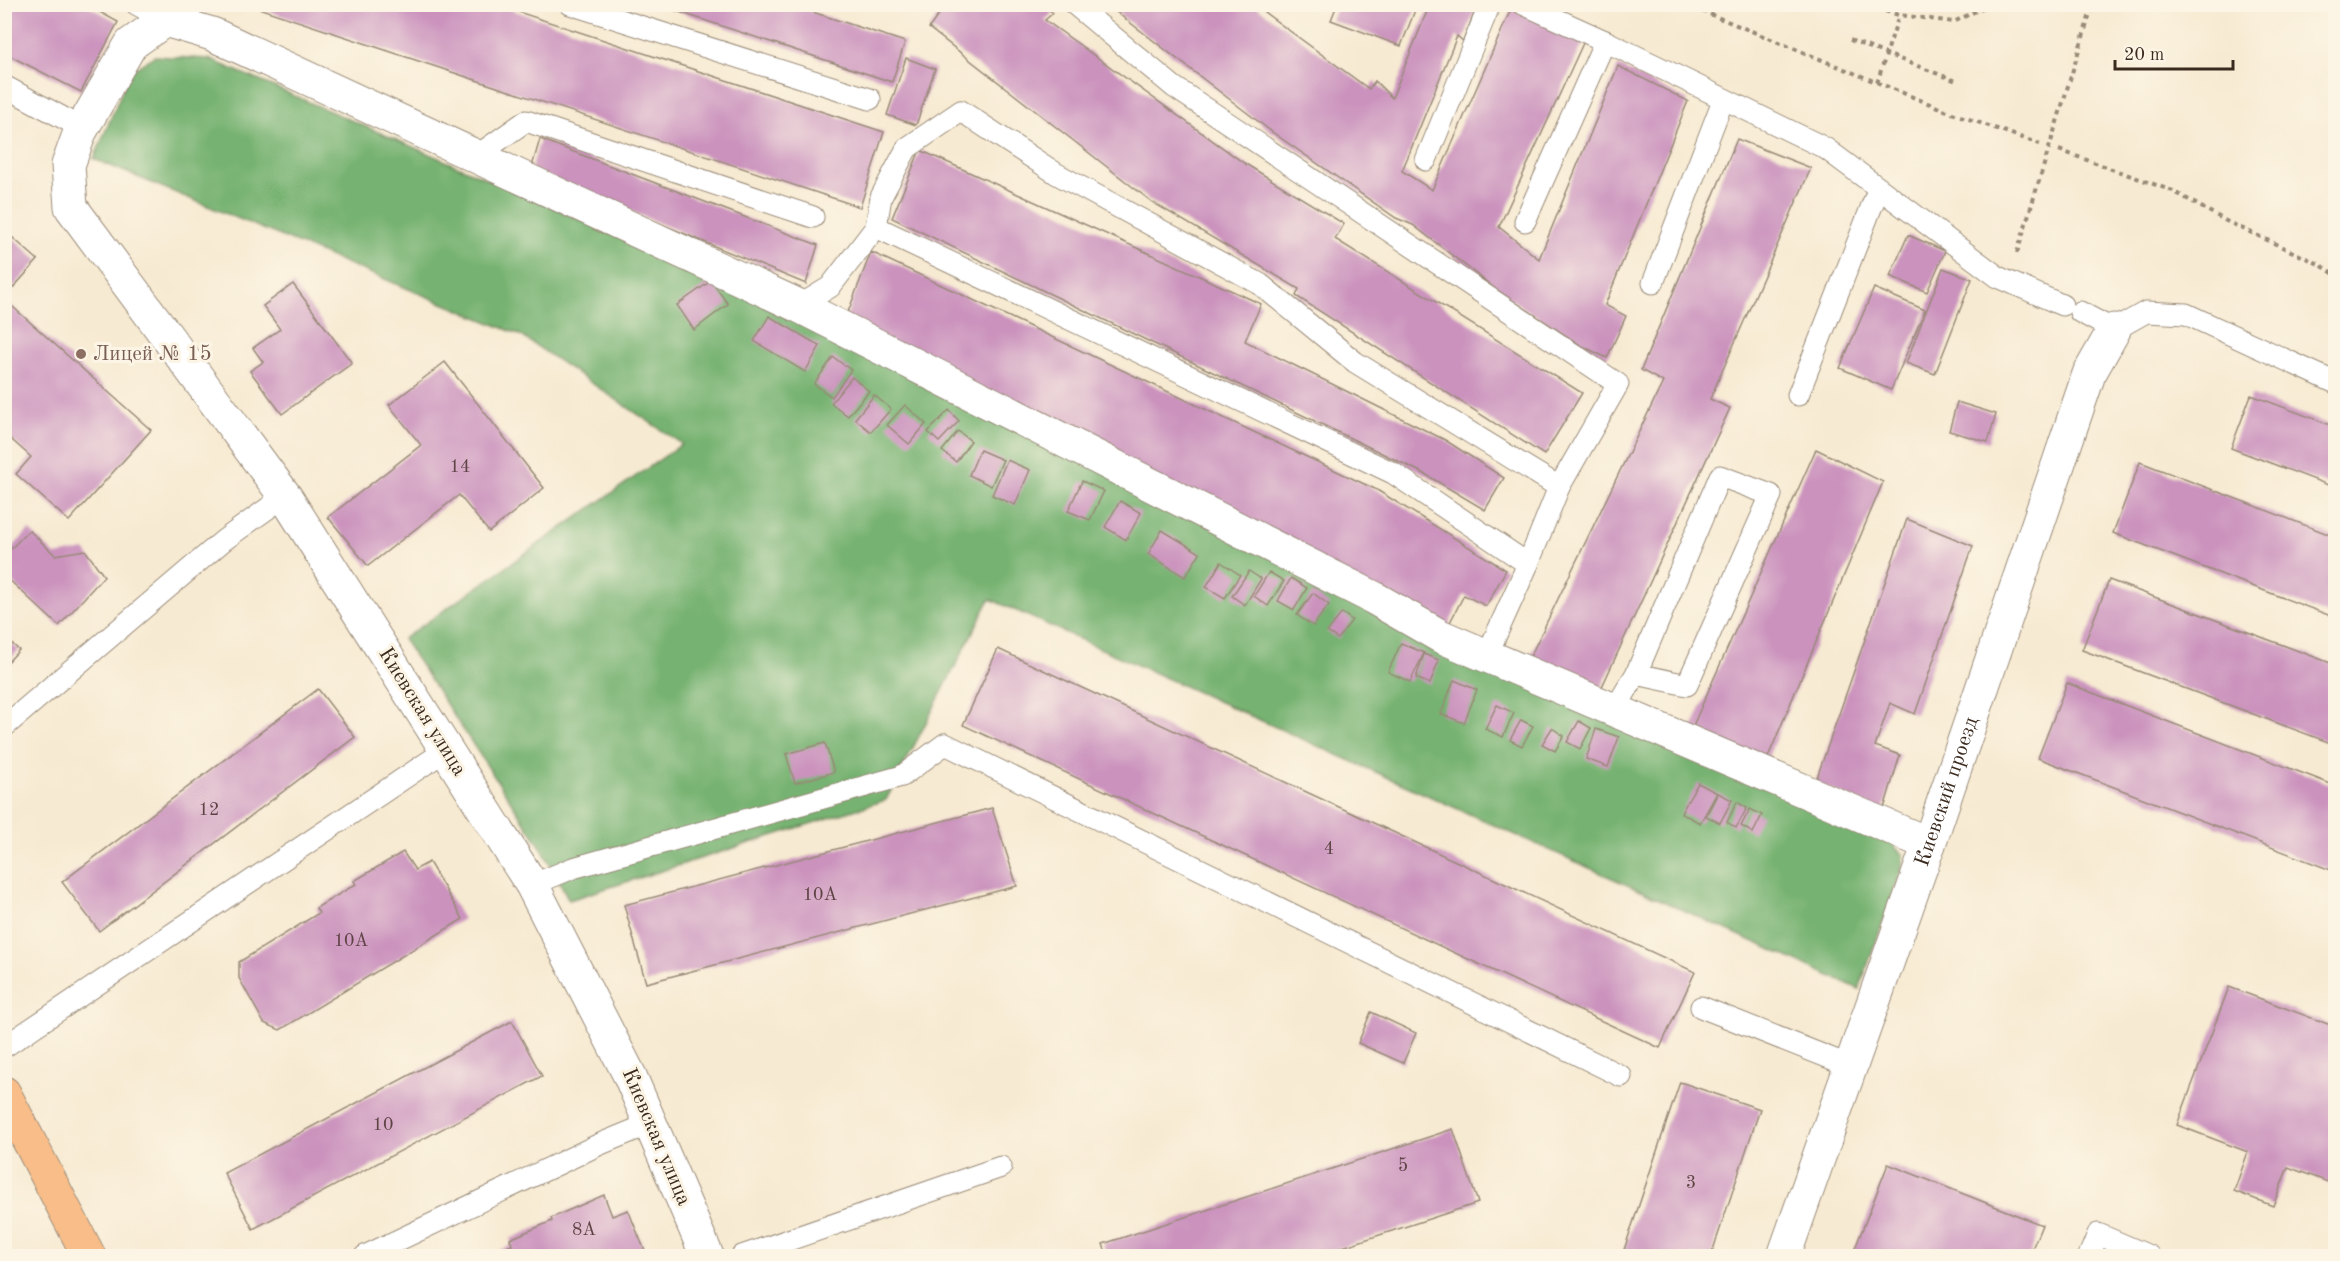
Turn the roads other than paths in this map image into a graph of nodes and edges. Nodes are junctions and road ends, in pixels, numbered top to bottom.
1 (136, 4) edge
2 (570, 4) edge
3 (1074, 4) edge
4 (1490, 4) edge
5 (1523, 4) edge
6 (171, 12) edge
7 (1605, 40) junction
8 (4, 86) edge
9 (870, 99) dead end
10 (1722, 100) junction
11 (80, 132) junction
12 (475, 157) junction
13 (1426, 160) dead end
14 (1878, 190) junction
15 (813, 217) dead end
16 (1525, 221) dead end
17 (876, 226) junction
18 (1653, 283) dead end
19 (799, 306) junction
20 (2114, 330) junction
21 (2336, 383) edge
22 (1798, 395) dead end
23 (1559, 487) junction
24 (285, 496) junction
25 (1528, 564) junction
26 (1487, 655) junction
27 (1636, 674) junction
28 (1615, 709) junction
29 (4, 727) edge
30 (446, 750) junction
31 (1929, 844) junction
32 (532, 885) junction
33 (1701, 1007) dead end
34 (4, 1047) edge
35 (1850, 1066) junction
36 (1621, 1076) dead end
37 (4, 1093) edge
38 (649, 1124) junction
39 (1000, 1167) dead end
40 (89, 1257) edge
41 (365, 1257) edge
42 (707, 1257) edge
43 (742, 1257) edge
44 (1784, 1257) edge
45 (2089, 1257) edge
46 (2149, 1257) edge

1 - 6 lane
2 - 9 lane
3 - 23 lane
4 - 13 lane
5 - 7 lane
6 - 11 street
6 - 12 street
7 - 10 lane
7 - 16 lane
8 - 11 lane
10 - 14 lane
10 - 18 lane
11 - 24 street, Киевская улица
12 - 15 lane
12 - 19 street
14 - 20 lane
14 - 22 lane
17 - 19 lane
17 - 23 lane
17 - 25 lane
19 - 26 street
20 - 21 lane
20 - 31 street, Киевский проезд
23 - 25 lane
24 - 29 lane
24 - 30 street, Киевская улица
25 - 26 lane
26 - 28 street
27 - 27 lane
27 - 28 lane
28 - 31 street
30 - 32 street, Киевская улица
30 - 34 lane
31 - 35 street, Киевский проезд
32 - 36 lane
32 - 38 street, Киевская улица
33 - 35 lane
35 - 44 street, Киевский проезд
37 - 40 main road
38 - 41 lane
38 - 42 street, Киевская улица
39 - 43 lane
45 - 46 lane

